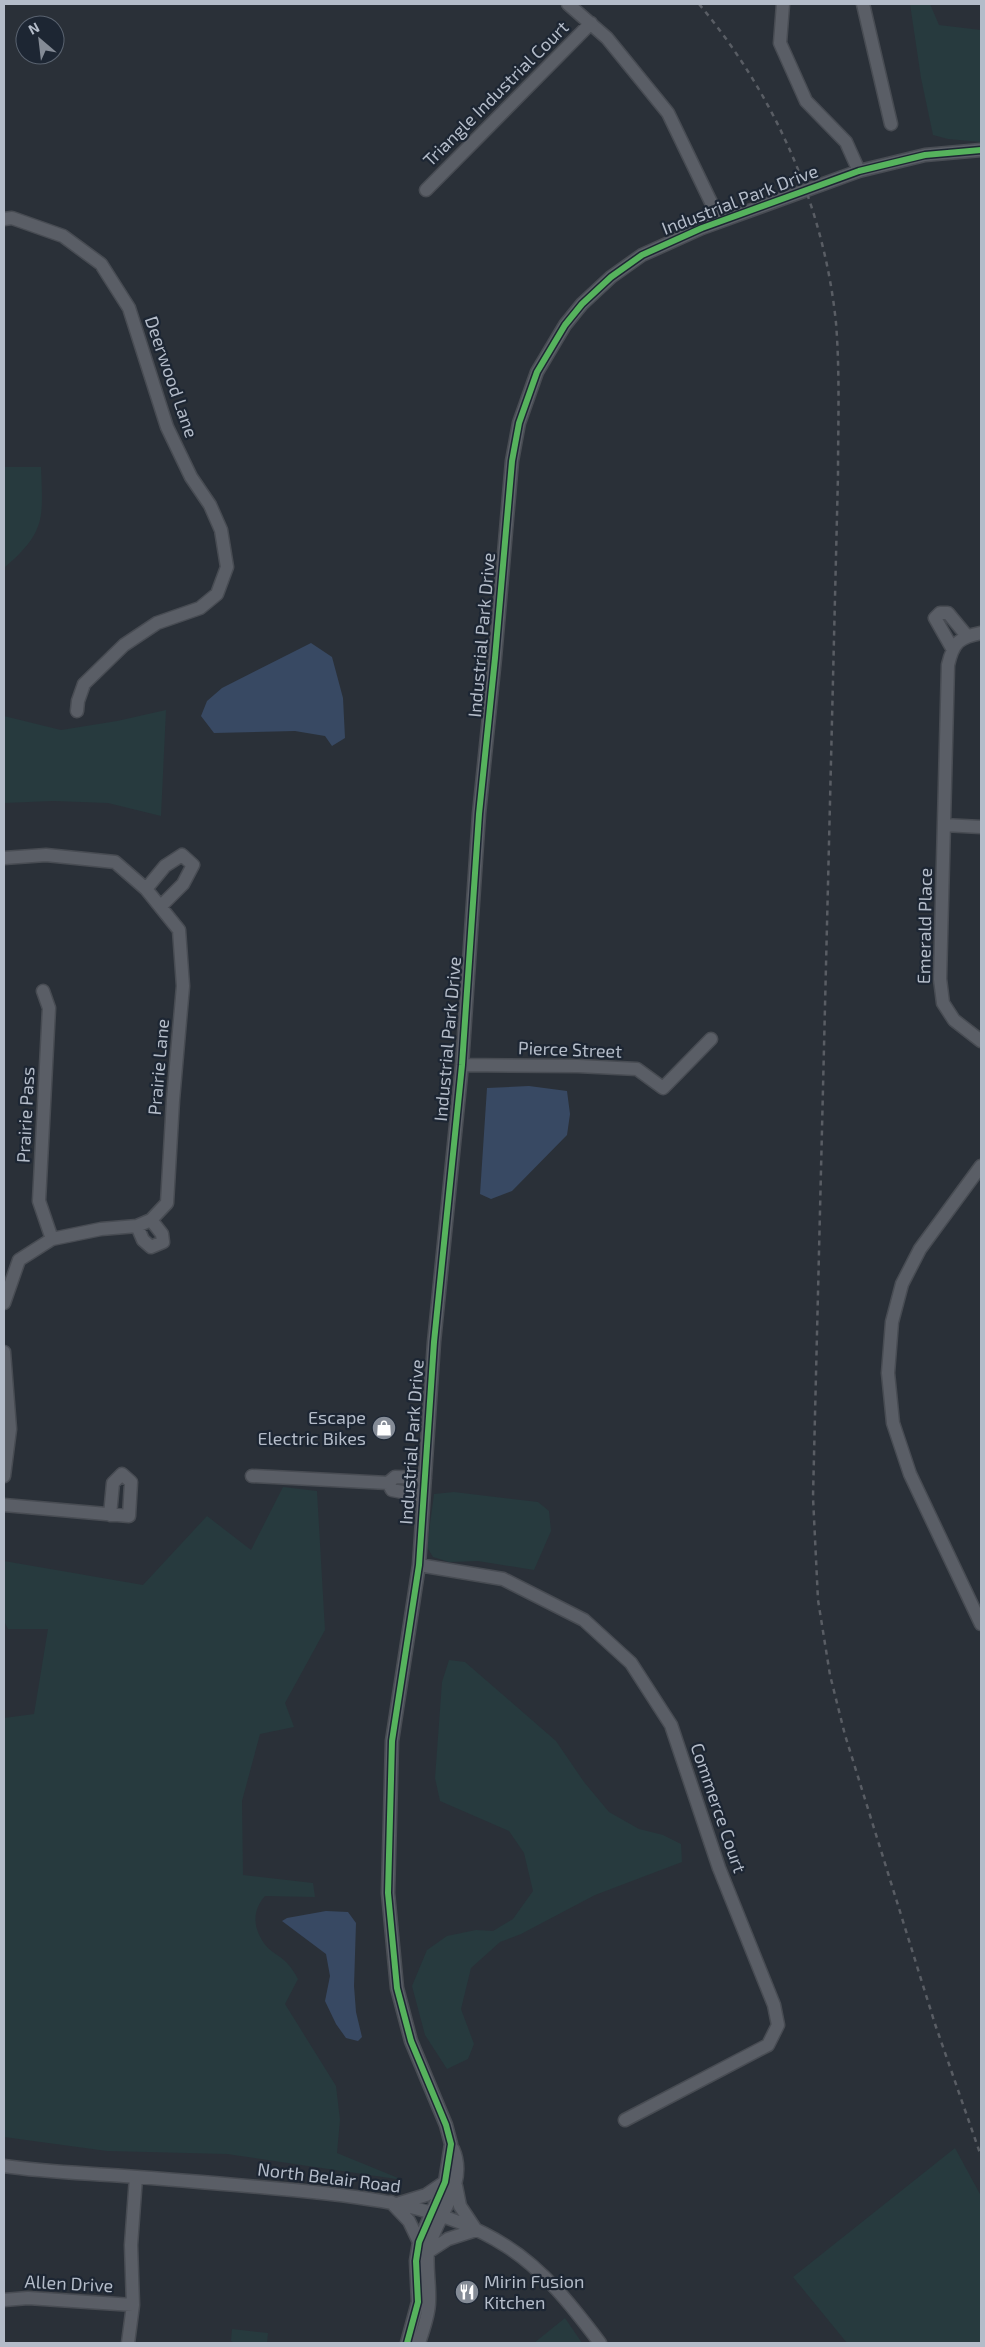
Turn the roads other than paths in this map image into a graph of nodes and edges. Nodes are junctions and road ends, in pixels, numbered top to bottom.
1 (568, 4) edge
2 (783, 4) edge
3 (863, 4) edge
4 (591, 23) junction
5 (891, 124) dead end
6 (981, 150) edge
7 (859, 171) junction
8 (426, 190) dead end
9 (4, 219) edge
10 (720, 221) junction
11 (981, 633) edge
12 (967, 636) junction
13 (952, 648) junction
14 (77, 711) dead end
15 (944, 825) junction
16 (981, 827) edge
17 (4, 858) edge
18 (146, 890) junction
19 (160, 906) junction
20 (43, 991) dead end
21 (711, 1039) dead end
22 (981, 1041) edge
23 (462, 1065) junction
24 (981, 1166) edge
25 (151, 1220) junction
26 (137, 1226) junction
27 (52, 1239) junction
28 (4, 1303) edge
29 (4, 1352) edge
30 (4, 1369) edge
31 (4, 1476) edge
32 (252, 1476) dead end
33 (425, 1478) junction
34 (388, 1482) junction
35 (423, 1496) junction
36 (4, 1505) edge
37 (110, 1515) dead end
38 (419, 1565) junction
39 (981, 1624) edge
40 (626, 2120) dead end
41 (4, 2166) edge
42 (136, 2177) junction
43 (450, 2183) junction
44 (395, 2203) junction
45 (437, 2215) junction
46 (476, 2230) junction
47 (419, 2242) junction
48 (428, 2252) junction
49 (4, 2300) edge
50 (132, 2305) junction
51 (418, 2326) junction
52 (128, 2343) edge
53 (406, 2343) edge
54 (419, 2343) edge
55 (600, 2343) edge

1 - 4 street
2 - 7 street
3 - 5 street
4 - 8 street, Triangle Industrial Court
4 - 10 street
6 - 7 street, Industrial Park Drive
7 - 10 street, Industrial Park Drive
9 - 14 street, Deerwood Lane
10 - 23 street, Industrial Park Drive
11 - 12 street
12 - 13 street
12 - 13 street
13 - 15 street, Emerald Place
15 - 16 street
15 - 22 street, Emerald Place
17 - 18 street, Prairie Lane
18 - 19 street, Prairie Lane
18 - 19 street
19 - 25 street, Prairie Lane
20 - 27 street, Prairie Pass
21 - 23 street, Pierce Street
23 - 33 street, Industrial Park Drive
24 - 39 street
25 - 26 street, Prairie Lane
25 - 26 street
26 - 27 street, Prairie Lane
27 - 28 street, Prairie Lane
29 - 30 street
30 - 31 street
32 - 34 street
33 - 34 street
33 - 35 street, Industrial Park Drive
34 - 35 street
35 - 38 street, Industrial Park Drive
36 - 37 street
38 - 40 street, Commerce Court
38 - 43 street, Industrial Park Drive
41 - 42 street, North Belair Road
42 - 44 street, North Belair Road
42 - 50 street
43 - 44 street
43 - 45 street, Industrial Park Drive
43 - 46 street
44 - 45 street, North Belair Road
44 - 47 street
45 - 46 street, North Belair Road
45 - 47 street
45 - 48 street
46 - 48 street
46 - 55 street, North Belair Road
47 - 51 street
48 - 51 street
49 - 50 street, Allen Drive
50 - 52 street
51 - 53 street
51 - 54 street

